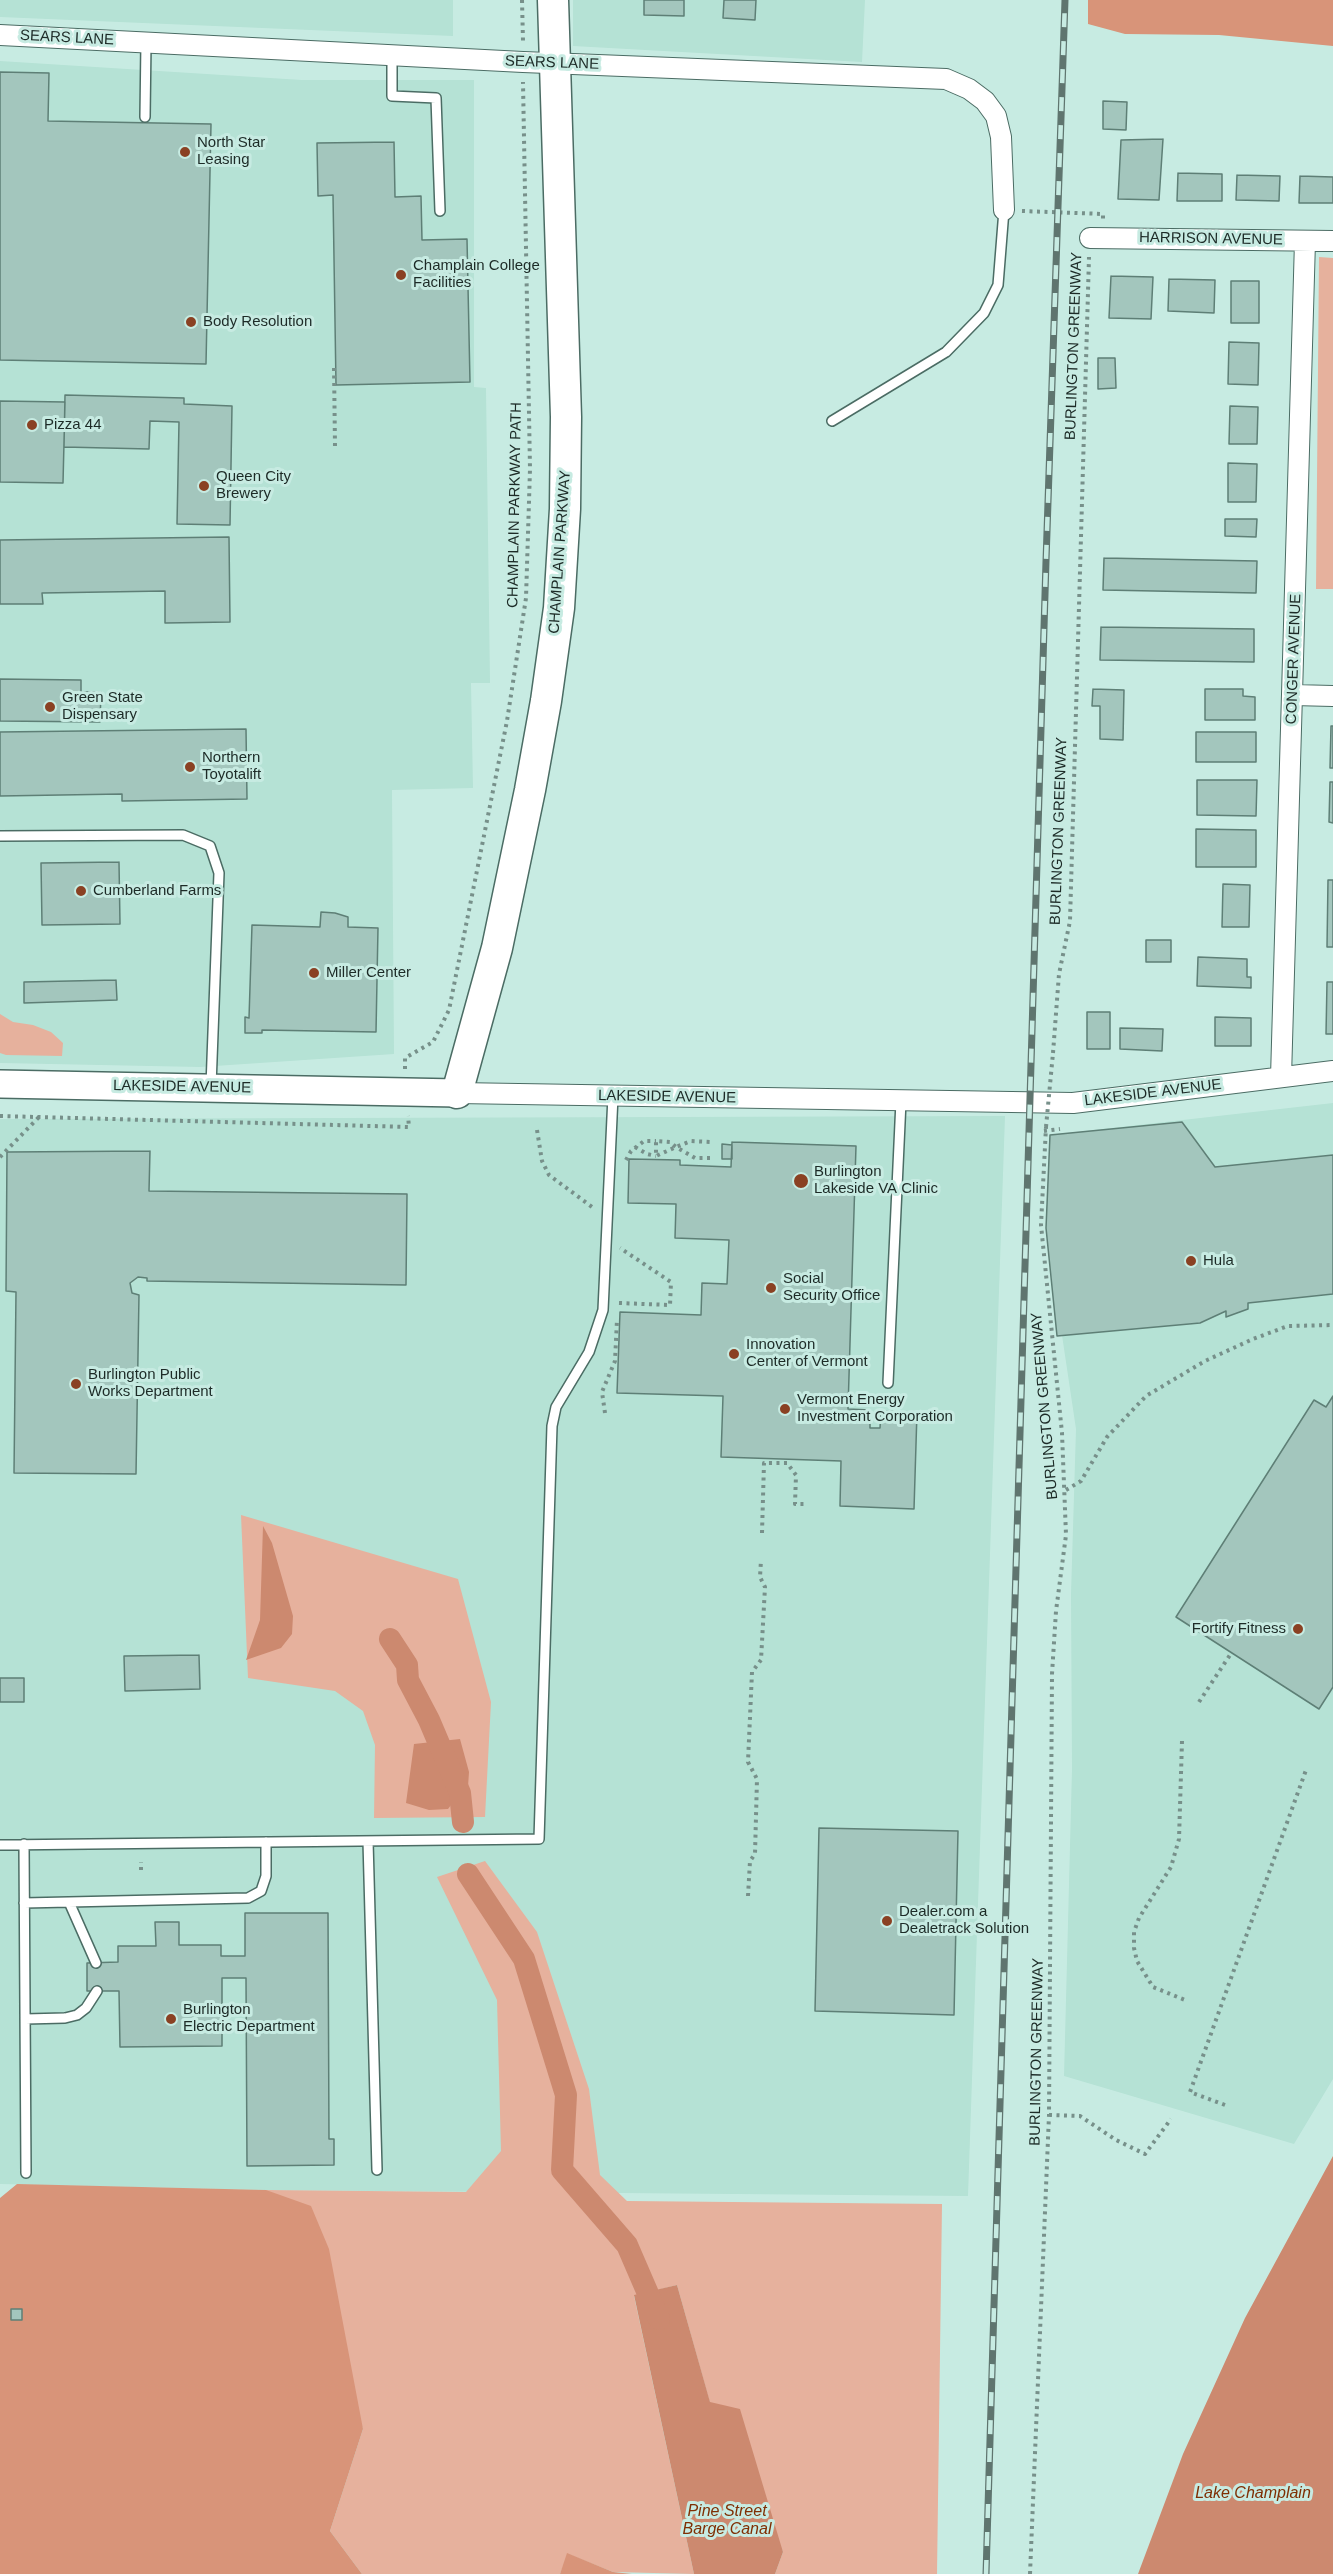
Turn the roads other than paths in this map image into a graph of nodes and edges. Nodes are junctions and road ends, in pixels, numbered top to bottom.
1 (554, 0) edge
2 (0, 35) edge
3 (146, 42) junction
4 (392, 56) junction
5 (555, 63) junction
6 (145, 117) dead end
7 (1004, 210) joint
8 (440, 211) dead end
9 (1096, 238) road end
10 (1305, 241) junction
11 (1333, 241) edge
12 (832, 421) dead end
13 (1293, 695) junction
14 (1333, 696) edge
15 (0, 836) edge
16 (1333, 1071) edge
17 (1281, 1077) junction
18 (0, 1084) edge
19 (211, 1088) junction
20 (457, 1093) junction
21 (613, 1096) junction
22 (901, 1101) junction
23 (888, 1383) dead end
24 (368, 1841) junction
25 (266, 1842) junction
26 (24, 1844) junction
27 (0, 1845) edge
28 (69, 1902) junction
29 (24, 1903) junction
30 (96, 1963) dead end
31 (97, 1991) dead end
32 (25, 2019) junction
33 (376, 2170) dead end
34 (26, 2173) dead end

1 - 5 main road, CHAMPLAIN PARKWAY
2 - 3 street, SEARS LANE
3 - 4 street, SEARS LANE
3 - 6 lane
4 - 5 street, SEARS LANE
4 - 8 lane
5 - 7 street, SEARS LANE
5 - 20 main road, CHAMPLAIN PARKWAY
7 - 12 lane
9 - 10 street, HARRISON AVENUE
10 - 11 street, HARRISON AVENUE
10 - 13 street, CONGER AVENUE
13 - 14 street
13 - 17 street, CONGER AVENUE
15 - 19 lane
16 - 17 street, LAKESIDE AVENUE
17 - 22 street, LAKESIDE AVENUE
18 - 19 main road, LAKESIDE AVENUE
19 - 20 main road, LAKESIDE AVENUE
20 - 21 street, LAKESIDE AVENUE
21 - 22 street, LAKESIDE AVENUE
21 - 24 lane
22 - 23 lane
24 - 25 lane
24 - 33 lane
25 - 26 lane
25 - 28 lane
26 - 27 lane
26 - 29 lane
28 - 29 lane
28 - 30 lane
29 - 32 lane
31 - 32 lane
32 - 34 lane

